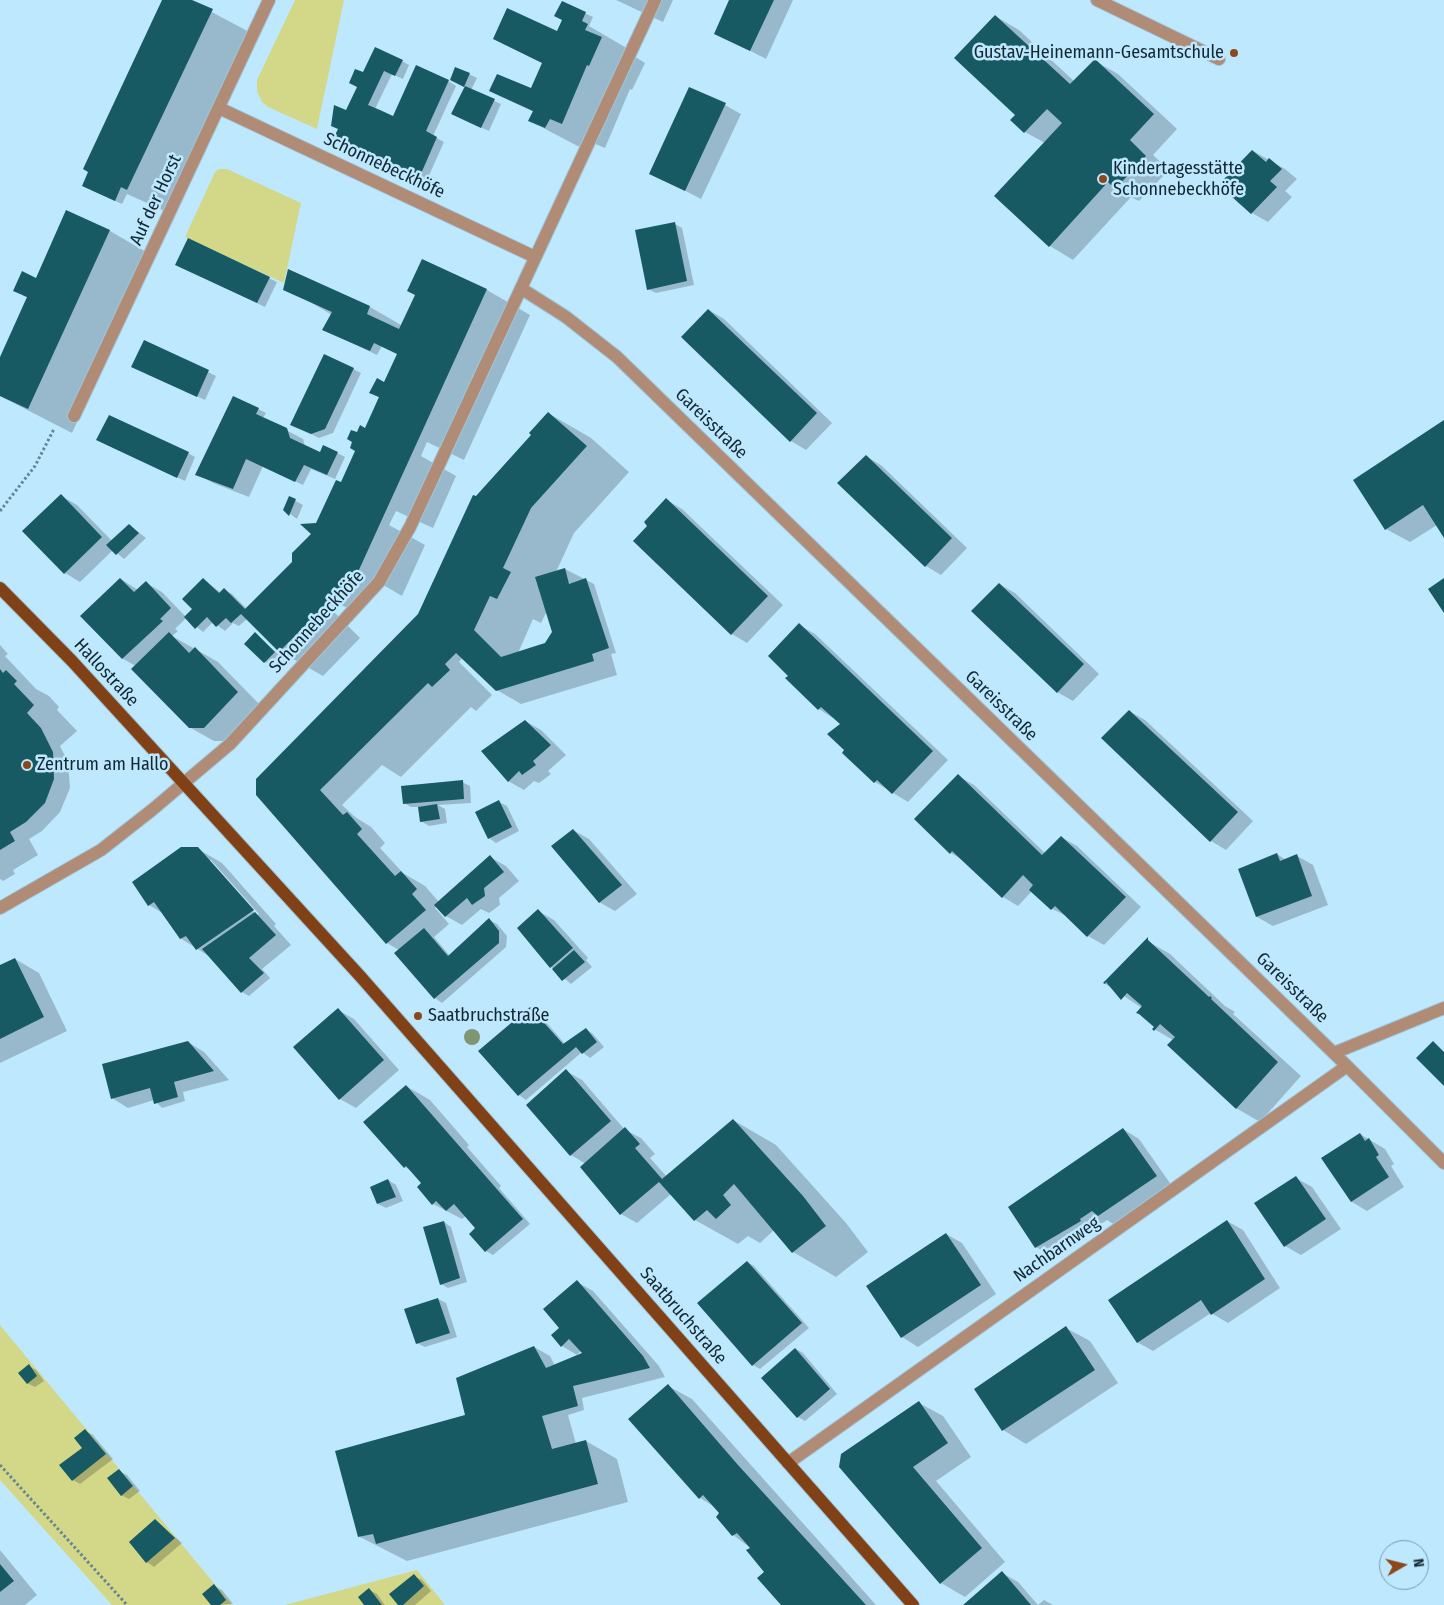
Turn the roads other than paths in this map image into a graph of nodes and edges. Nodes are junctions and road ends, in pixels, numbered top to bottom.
1 (269, 0) edge
2 (654, 0) edge
3 (1097, 0) edge
4 (1219, 59) dead end
5 (219, 108) junction
6 (535, 257) junction
7 (522, 289) junction
8 (74, 416) road end
9 (0, 588) edge
10 (184, 783) junction
11 (0, 908) edge
12 (1444, 1008) edge
13 (1334, 1053) junction
14 (1347, 1066) junction
15 (1444, 1163) edge
16 (788, 1463) junction
17 (913, 1605) edge

1 - 5 street, Auf der Horst
2 - 6 street, Schonnebeckhöfe
3 - 4 street
5 - 6 street, Schonnebeckhöfe
5 - 8 street, Auf der Horst
6 - 7 street, Schonnebeckhöfe
7 - 10 street, Schonnebeckhöfe
7 - 13 street, Gareisstraße
9 - 10 main road, Hallostraße
10 - 11 street, Schonnebeckhöfe
10 - 16 main road, Saatbruchstraße
12 - 13 street
13 - 14 street, Gareisstraße
14 - 15 street, Gareisstraße
14 - 16 street, Nachbarnweg
16 - 17 main road, Saatbruchstraße

